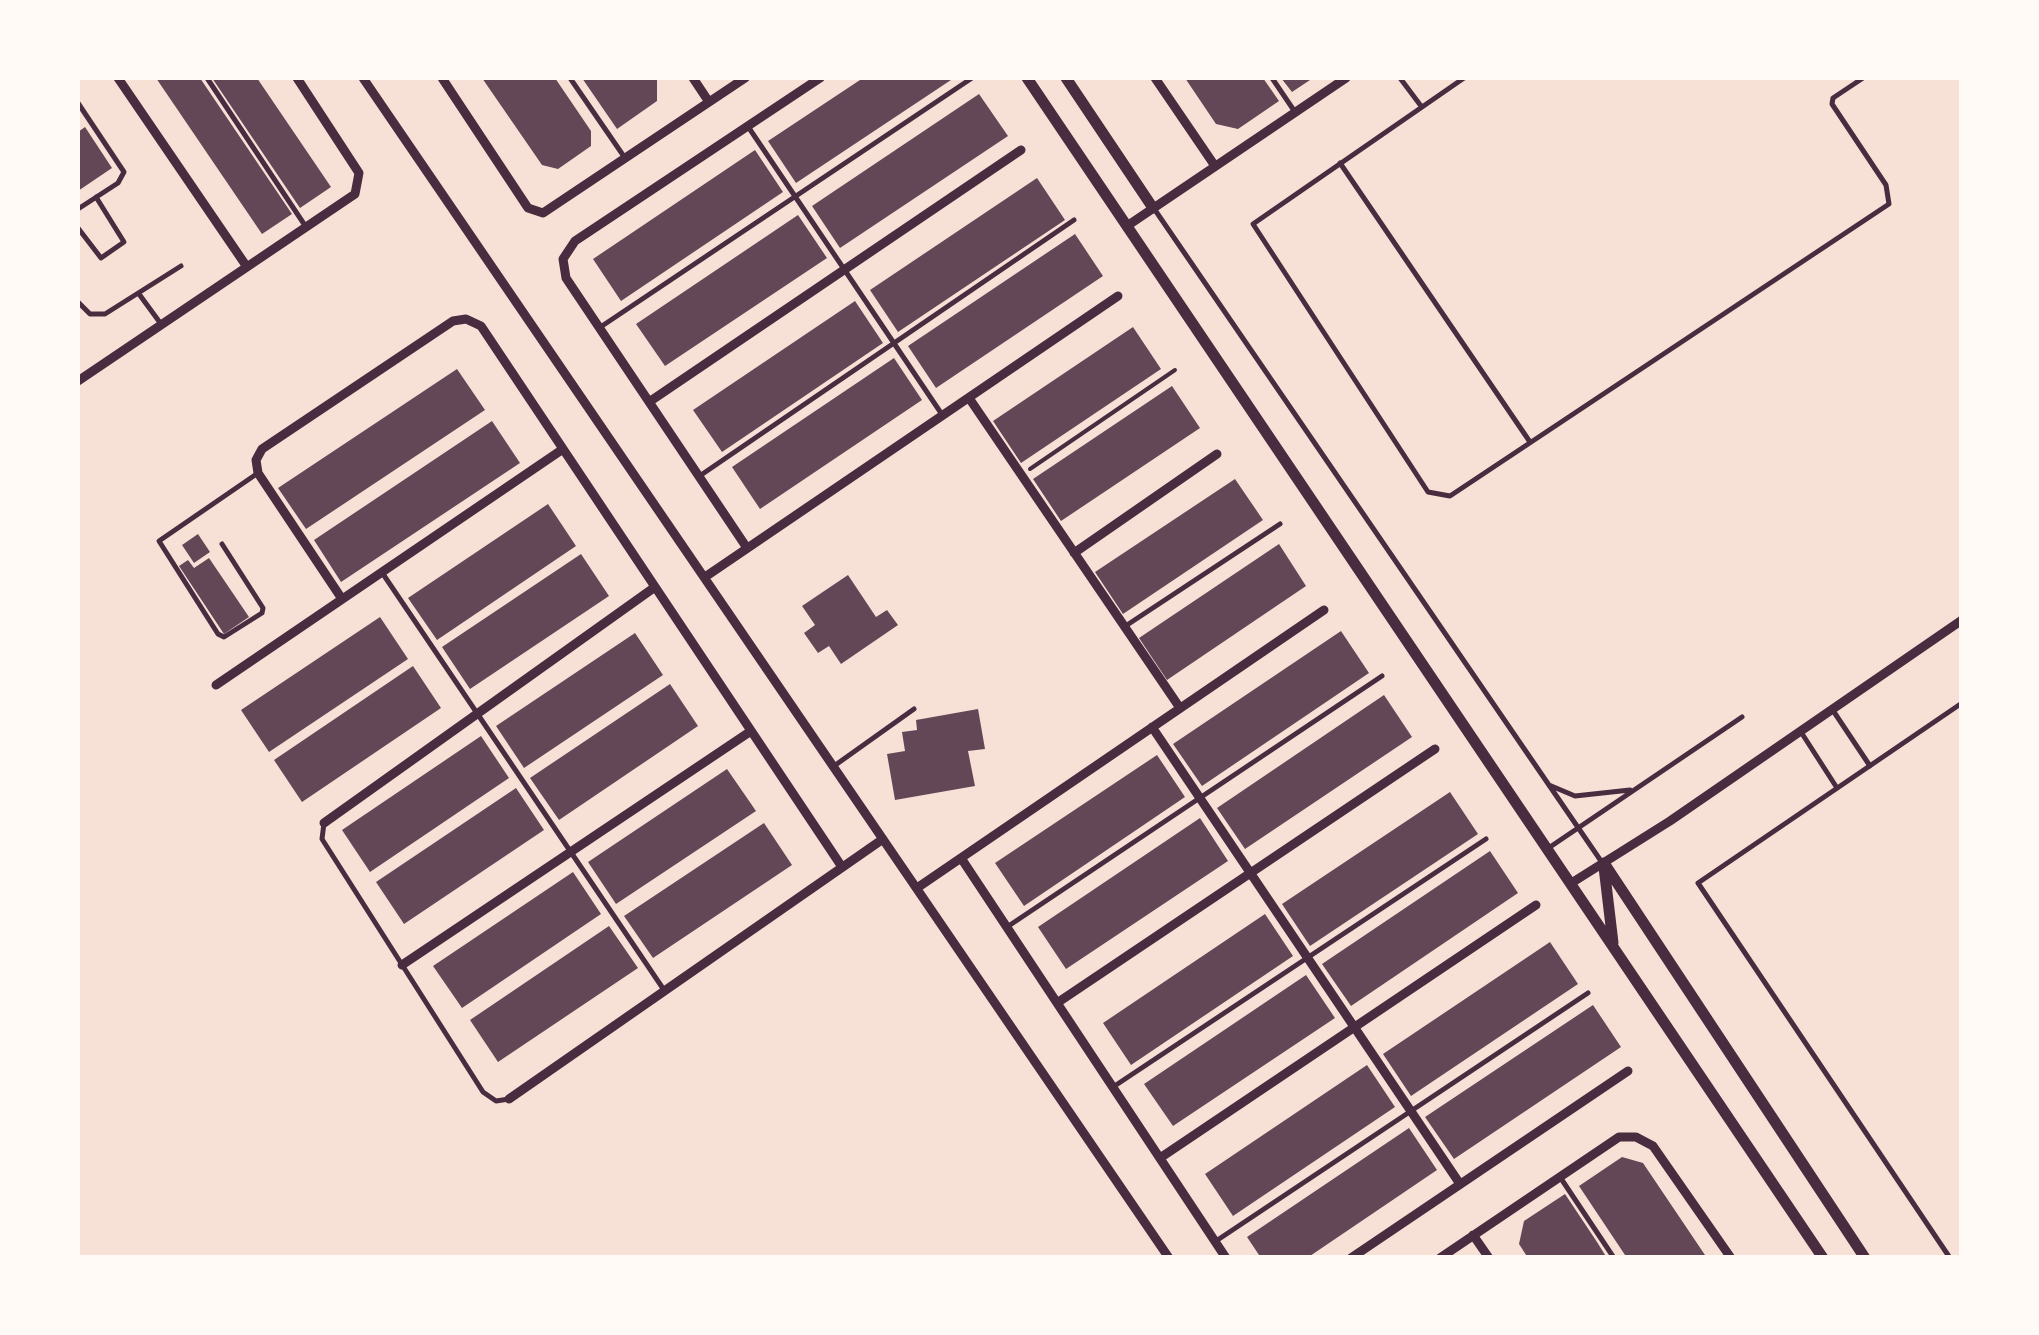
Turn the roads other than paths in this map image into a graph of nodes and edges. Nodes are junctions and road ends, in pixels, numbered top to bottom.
1 (118, 78) edge
2 (206, 78) edge
3 (297, 78) edge
4 (363, 78) edge
5 (442, 78) edge
6 (570, 78) edge
7 (692, 78) edge
8 (745, 78) edge
9 (820, 78) edge
10 (972, 78) edge
11 (1027, 78) edge
12 (1066, 78) edge
13 (1154, 78) edge
14 (1272, 78) edge
15 (1345, 78) edge
16 (1400, 78) edge
17 (1464, 78) edge
18 (1864, 78) edge
19 (78, 102) edge
20 (709, 102) junction
21 (1422, 106) junction
22 (1296, 112) junction
23 (747, 125) junction
24 (1020, 150) dead end
25 (625, 158) junction
26 (1339, 162) junction
27 (1215, 166) junction
28 (96, 197) junction
29 (795, 197) junction
30 (1154, 208) junction
31 (78, 209) edge
32 (1074, 220) dead end
33 (1126, 226) junction
34 (306, 227) junction
35 (78, 228) edge
36 (181, 266) dead end
37 (247, 267) junction
38 (844, 270) junction
39 (140, 294) junction
40 (1118, 296) dead end
41 (78, 302) edge
42 (162, 324) junction
43 (599, 328) junction
44 (894, 343) junction
45 (78, 381) edge
46 (969, 398) junction
47 (649, 402) junction
48 (942, 416) junction
49 (1530, 442) junction
50 (563, 449) junction
51 (1218, 454) dead end
52 (258, 473) junction
53 (698, 476) junction
54 (1280, 524) dead end
55 (222, 544) dead end
56 (747, 548) junction
57 (1074, 553) junction
58 (382, 572) junction
59 (704, 577) junction
60 (655, 587) junction
61 (342, 600) junction
62 (1324, 610) dead end
63 (1962, 620) edge
64 (1124, 626) junction
65 (1382, 676) dead end
66 (216, 685) dead end
67 (1962, 704) edge
68 (1180, 708) junction
69 (914, 709) dead end
70 (1832, 709) junction
71 (478, 713) junction
72 (1742, 717) dead end
73 (1152, 727) junction
74 (752, 731) junction
75 (1800, 731) junction
76 (1435, 749) dead end
77 (834, 766) junction
78 (1870, 766) junction
79 (1546, 784) junction
80 (1837, 788) junction
81 (1636, 789) junction
82 (1201, 801) junction
83 (324, 822) joint
84 (1578, 827) junction
85 (884, 839) junction
86 (1486, 840) dead end
87 (1550, 847) junction
88 (570, 851) junction
89 (961, 858) junction
90 (1604, 864) junction
91 (842, 867) junction
92 (1249, 874) junction
93 (1573, 882) junction
94 (917, 888) junction
95 (1536, 905) dead end
96 (1007, 927) junction
97 (1614, 948) junction
98 (1307, 959) junction
99 (402, 965) junction
100 (664, 990) junction
101 (1588, 993) dead end
102 (1058, 1003) junction
103 (1354, 1028) junction
104 (1628, 1070) dead end
105 (1113, 1087) junction
106 (508, 1099) joint
107 (1410, 1111) junction
108 (1160, 1158) junction
109 (1560, 1177) junction
110 (1460, 1184) junction
111 (1474, 1235) junction
112 (1215, 1242) junction
113 (1169, 1258) edge
114 (1226, 1258) edge
115 (1351, 1258) edge
116 (1440, 1258) edge
117 (1489, 1258) edge
118 (1614, 1258) edge
119 (1731, 1258) edge
120 (1822, 1258) edge
121 (1864, 1258) edge
122 (1950, 1258) edge

1 - 37 street
2 - 34 lane
3 - 34 street
4 - 59 street
5 - 25 street
6 - 25 lane
7 - 20 street
8 - 20 street
9 - 23 street
10 - 29 lane
11 - 33 street
12 - 30 street
13 - 27 street
14 - 22 lane
15 - 22 street
16 - 21 lane
17 - 21 lane
18 - 49 lane
19 - 28 lane
20 - 25 street
21 - 26 lane
22 - 27 street
23 - 29 lane
23 - 43 street
24 - 38 street
26 - 49 lane
26 - 49 lane
27 - 30 street
28 - 31 lane
28 - 35 lane
29 - 38 lane
29 - 43 lane
30 - 33 street
30 - 79 lane
32 - 44 lane
33 - 87 street
34 - 37 street
36 - 39 lane
37 - 42 street
38 - 44 lane
38 - 47 street
39 - 41 lane
39 - 42 lane
40 - 46 street
42 - 45 street
43 - 47 street
44 - 48 lane
44 - 53 lane
46 - 48 street
46 - 57 street
47 - 53 street
48 - 56 street
50 - 52 street
50 - 58 street
50 - 60 street
51 - 57 street
52 - 55 lane
52 - 61 street
53 - 56 street
54 - 64 lane
56 - 59 street
57 - 64 street
58 - 61 street
58 - 71 lane
59 - 77 street
60 - 71 street
60 - 74 street
61 - 66 street
62 - 68 street
63 - 70 street
64 - 68 street
65 - 82 lane
67 - 78 lane
68 - 73 street
69 - 77 lane
70 - 75 street
70 - 78 lane
71 - 83 street
71 - 88 lane
72 - 81 lane
73 - 82 street
73 - 89 street
74 - 88 street
74 - 91 street
75 - 80 lane
75 - 90 street
76 - 92 street
77 - 85 street
78 - 80 lane
79 - 81 lane
79 - 84 lane
80 - 122 lane
81 - 84 lane
82 - 92 street
82 - 96 lane
83 - 99 lane
84 - 87 lane
84 - 90 lane
85 - 91 street
85 - 94 street
86 - 98 lane
87 - 93 street
88 - 99 street
88 - 100 lane
89 - 94 street
89 - 96 street
90 - 93 street
90 - 97 street
90 - 121 street
91 - 100 street
92 - 98 street
92 - 102 street
93 - 97 street
94 - 113 street
95 - 103 street
96 - 102 street
97 - 120 street
98 - 103 street
98 - 105 lane
99 - 106 lane
100 - 106 street
101 - 107 lane
102 - 105 street
103 - 107 street
103 - 108 street
104 - 110 street
105 - 108 street
107 - 110 street
107 - 112 lane
108 - 112 street
109 - 111 street
109 - 118 lane
109 - 119 street
110 - 115 street
111 - 116 street
111 - 117 street
112 - 114 street

